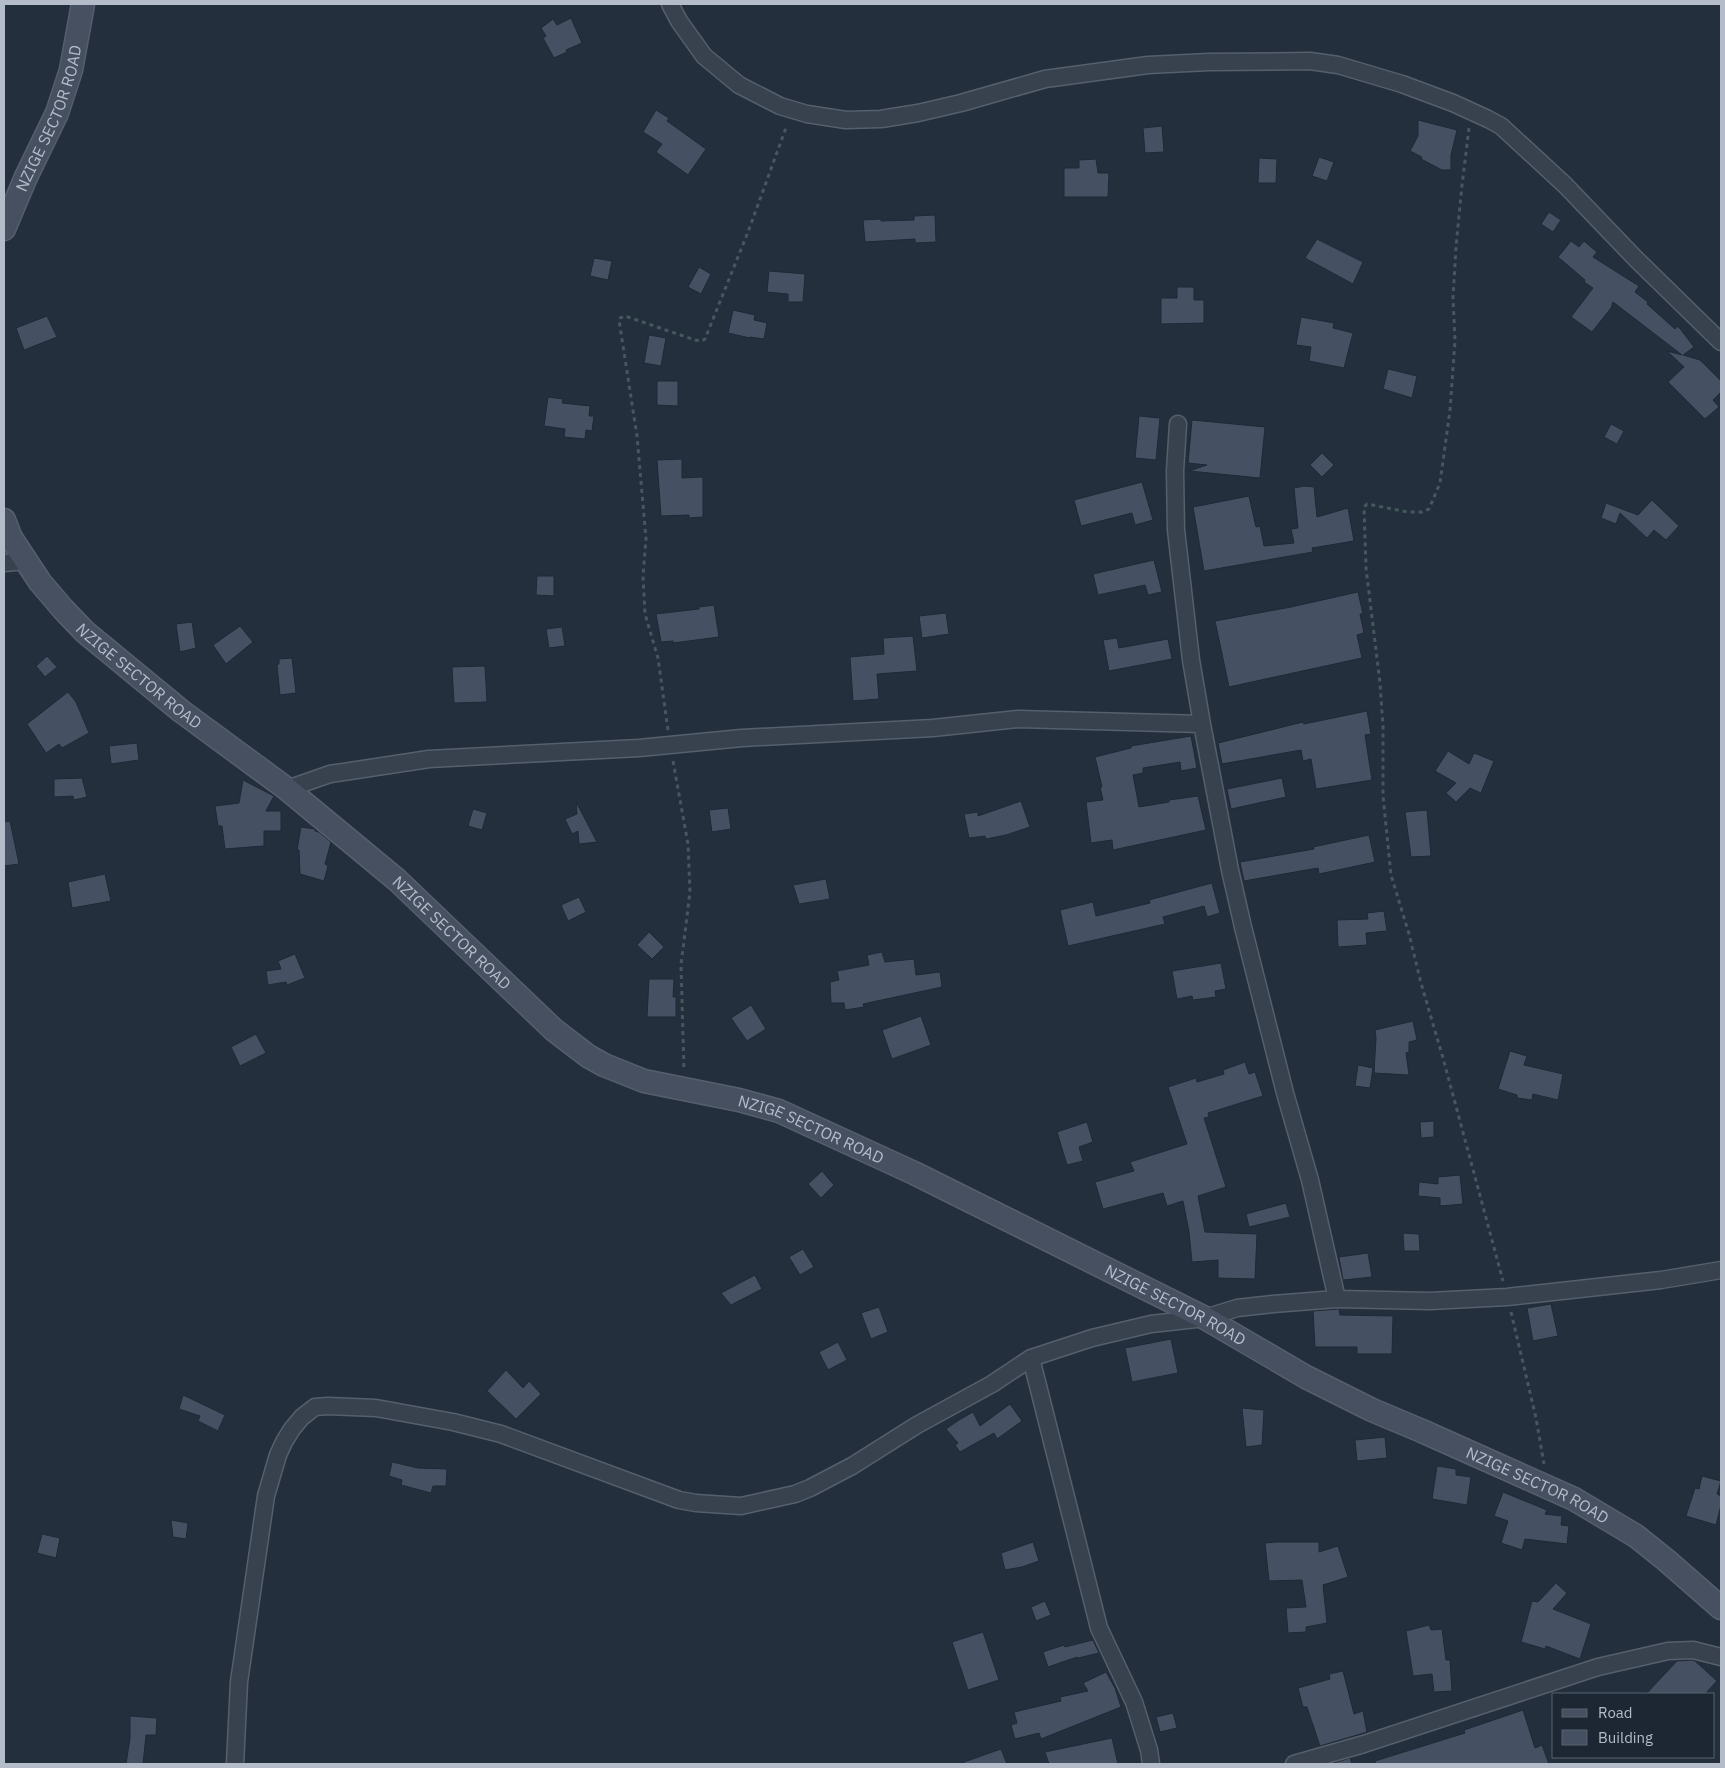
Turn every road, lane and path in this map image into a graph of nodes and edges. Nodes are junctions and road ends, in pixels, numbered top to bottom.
1 (83, 4) edge
2 (670, 4) edge
3 (793, 110) junction
4 (1472, 111) junction
5 (4, 229) edge
6 (1721, 342) edge
7 (1178, 424) dead end
8 (4, 520) edge
9 (15, 562) edge
10 (1202, 724) junction
11 (670, 745) junction
12 (287, 789) junction
13 (684, 1090) junction
14 (1721, 1270) edge
15 (1507, 1297) junction
16 (1337, 1299) junction
17 (1205, 1318) junction
18 (1031, 1358) junction
19 (1546, 1487) junction
20 (1721, 1608) edge
21 (1721, 1657) edge
22 (235, 1764) edge
23 (1151, 1764) edge
24 (1294, 1764) edge

1 - 5 main road, NZIGE SECTOR ROAD
2 - 3 street
3 - 4 street
3 - 11 path
4 - 6 street
4 - 15 path
7 - 10 street
8 - 9 main road, NZIGE SECTOR ROAD
9 - 12 main road, NZIGE SECTOR ROAD
10 - 11 street
10 - 16 street
11 - 12 street
11 - 13 path
12 - 13 main road, NZIGE SECTOR ROAD
13 - 17 main road, NZIGE SECTOR ROAD
14 - 15 street
15 - 16 street
15 - 19 path
16 - 17 street
17 - 18 street
17 - 19 main road, NZIGE SECTOR ROAD
18 - 22 street
18 - 23 street
19 - 20 main road, NZIGE SECTOR ROAD
21 - 24 street

